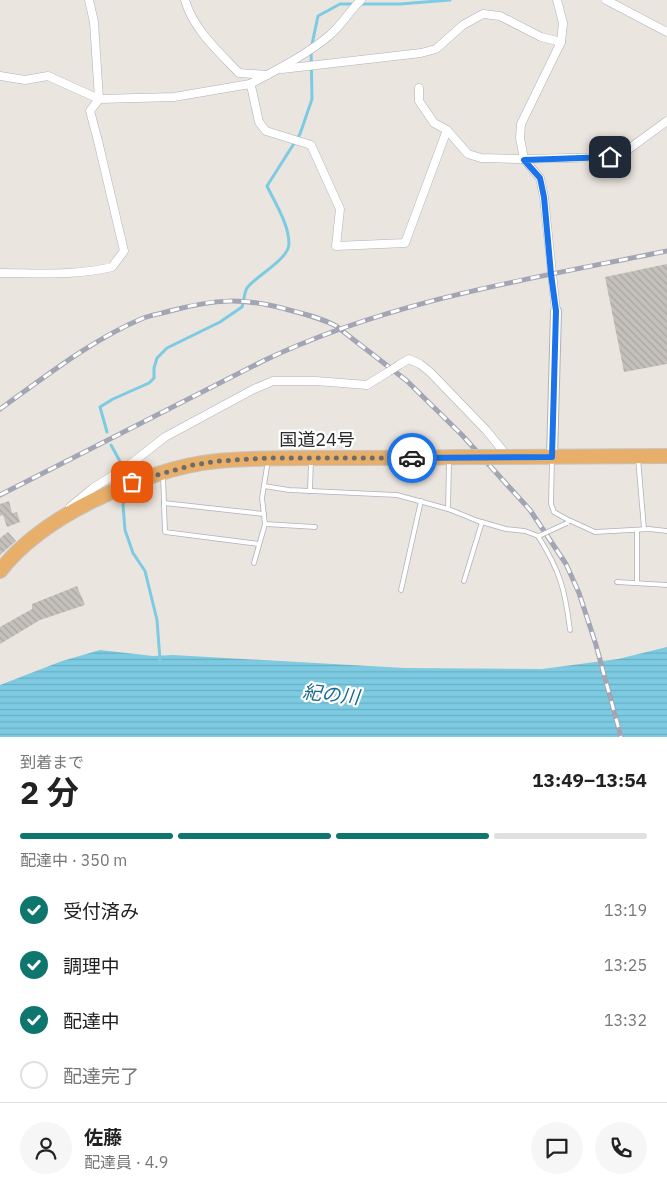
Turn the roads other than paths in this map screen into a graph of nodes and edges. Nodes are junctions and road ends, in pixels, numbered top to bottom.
1 (90, 0) edge
2 (185, 0) edge
3 (361, 0) edge
4 (557, 0) edge
5 (606, 0) edge
6 (667, 32) edge
7 (561, 42) junction
8 (280, 69) junction
9 (268, 75) junction
10 (0, 76) edge
11 (250, 84) junction
12 (419, 88) dead end
13 (99, 99) junction
14 (667, 121) edge
15 (447, 130) junction
16 (524, 160) junction
17 (0, 273) edge
18 (556, 311) joint
19 (638, 456) junction
20 (667, 456) edge
21 (455, 457) junction
22 (508, 457) junction
23 (552, 457) junction
24 (268, 458) junction
25 (311, 458) junction
26 (163, 473) junction
27 (264, 486) junction
28 (310, 491) junction
29 (421, 501) junction
30 (164, 503) junction
31 (448, 509) junction
32 (264, 514) junction
33 (61, 518) junction
34 (482, 522) junction
35 (569, 522) junction
36 (265, 524) junction
37 (315, 527) dead end
38 (637, 530) junction
39 (644, 530) junction
40 (667, 531) edge
41 (539, 535) junction
42 (259, 544) junction
43 (254, 563) dead end
44 (0, 571) edge
45 (464, 581) dead end
46 (616, 582) dead end
47 (637, 583) junction
48 (667, 585) edge
49 (401, 590) dead end
50 (570, 630) dead end

1 - 13 street
2 - 9 street
3 - 8 street
4 - 7 street
5 - 6 street
7 - 8 street
7 - 16 street
8 - 9 street
9 - 11 street
10 - 13 street
11 - 13 street
11 - 15 street
12 - 15 street
13 - 17 street
14 - 16 street
15 - 16 street
16 - 18 street
18 - 23 street
19 - 20 highway, 国道24号
19 - 23 highway, 国道24号
19 - 39 lane
21 - 22 highway, 国道24号, bridge
21 - 25 highway, 国道24号
21 - 31 lane
22 - 23 highway, 国道24号
22 - 33 street, bridge
23 - 35 lane
24 - 25 highway, 国道24号
24 - 26 highway, 国道24号
24 - 27 lane
25 - 28 lane
26 - 30 lane
26 - 33 highway, 国道24号
27 - 28 lane
27 - 32 lane
28 - 29 lane
29 - 31 lane
29 - 49 lane
30 - 32 lane
30 - 42 lane
31 - 34 lane
32 - 36 lane
33 - 44 highway, 国道24号
34 - 41 lane
34 - 45 lane
35 - 38 lane
35 - 41 lane, bridge
36 - 37 lane
36 - 42 lane
38 - 39 lane
38 - 47 lane
39 - 40 lane
41 - 50 lane
42 - 43 lane
46 - 47 lane
47 - 48 lane

